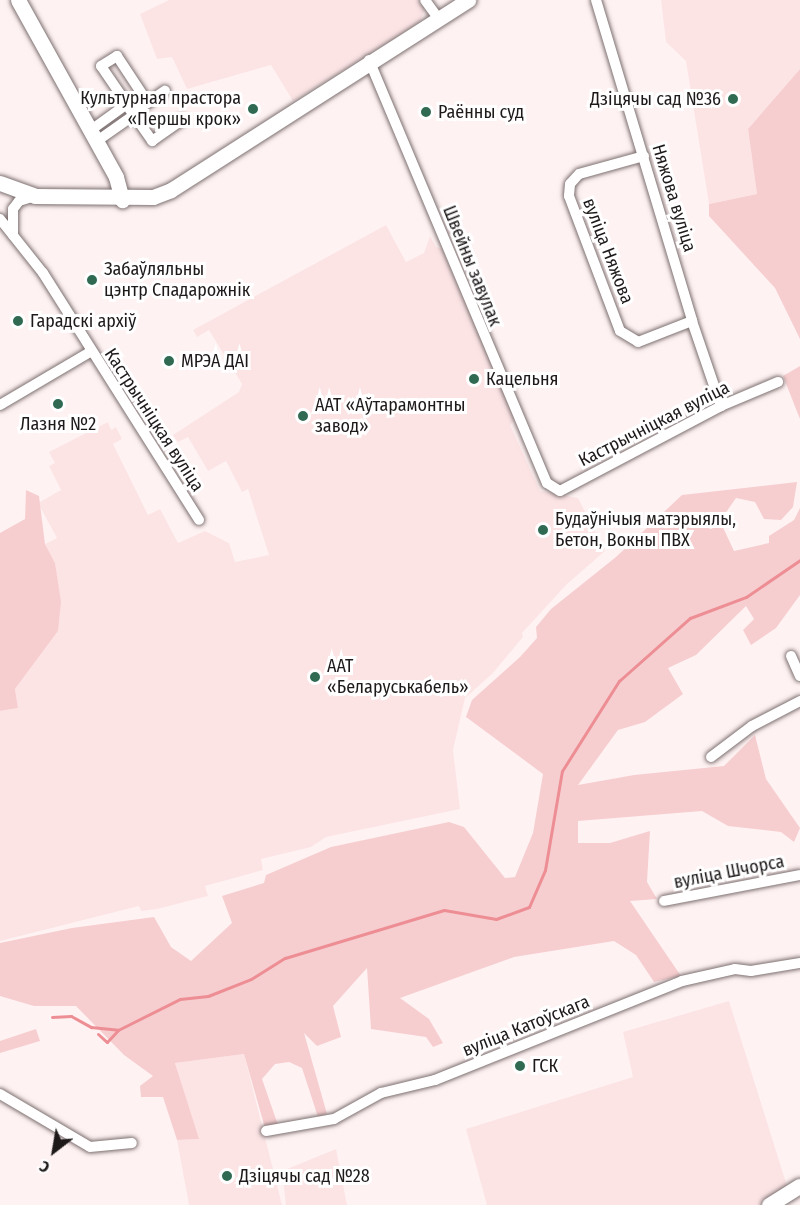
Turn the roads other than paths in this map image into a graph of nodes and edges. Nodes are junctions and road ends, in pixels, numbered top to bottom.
1 (18, 0) edge
2 (425, 0) edge
3 (468, 0) edge
4 (596, 0) edge
5 (438, 18) junction
6 (369, 60) junction
7 (165, 91) dead end
8 (148, 103) junction
9 (131, 110) junction
10 (182, 120) dead end
11 (94, 136) junction
12 (644, 156) junction
13 (0, 183) edge
14 (35, 196) junction
15 (122, 200) junction
16 (0, 219) edge
17 (13, 235) junction
18 (692, 321) junction
19 (90, 352) junction
20 (778, 382) dead end
21 (0, 405) edge
22 (721, 406) junction
23 (547, 483) joint
24 (199, 520) dead end
25 (790, 656) dead end
26 (800, 676) edge
27 (800, 701) edge
28 (711, 758) dead end
29 (800, 875) edge
30 (664, 902) dead end
31 (800, 963) edge
32 (0, 1094) edge
33 (267, 1131) dead end
34 (132, 1143) dead end
35 (800, 1186) edge
36 (769, 1205) edge

1 - 11 main road
2 - 5 street
3 - 5 main road
4 - 12 street, Няжова вуліца
5 - 6 main road
6 - 15 main road
6 - 23 street, Швейны завулак
7 - 8 street
8 - 9 street
8 - 9 street
9 - 10 street
9 - 11 street
11 - 15 main road
12 - 18 street, Няжова вуліца
12 - 18 street, вуліца Няжова
13 - 14 main road
14 - 15 main road
14 - 17 street
16 - 17 street, Кастрычніцкая вуліца
17 - 19 street, Кастрычніцкая вуліца
18 - 22 street, Няжова вуліца
19 - 21 street
19 - 24 street, Кастрычніцкая вуліца
20 - 22 street, Кастрычніцкая вуліца
22 - 23 street, Кастрычніцкая вуліца
25 - 26 street
27 - 28 street
29 - 30 street, вуліца Шчорса
31 - 33 street, вуліца Катоўскага
32 - 34 street
35 - 36 main road

